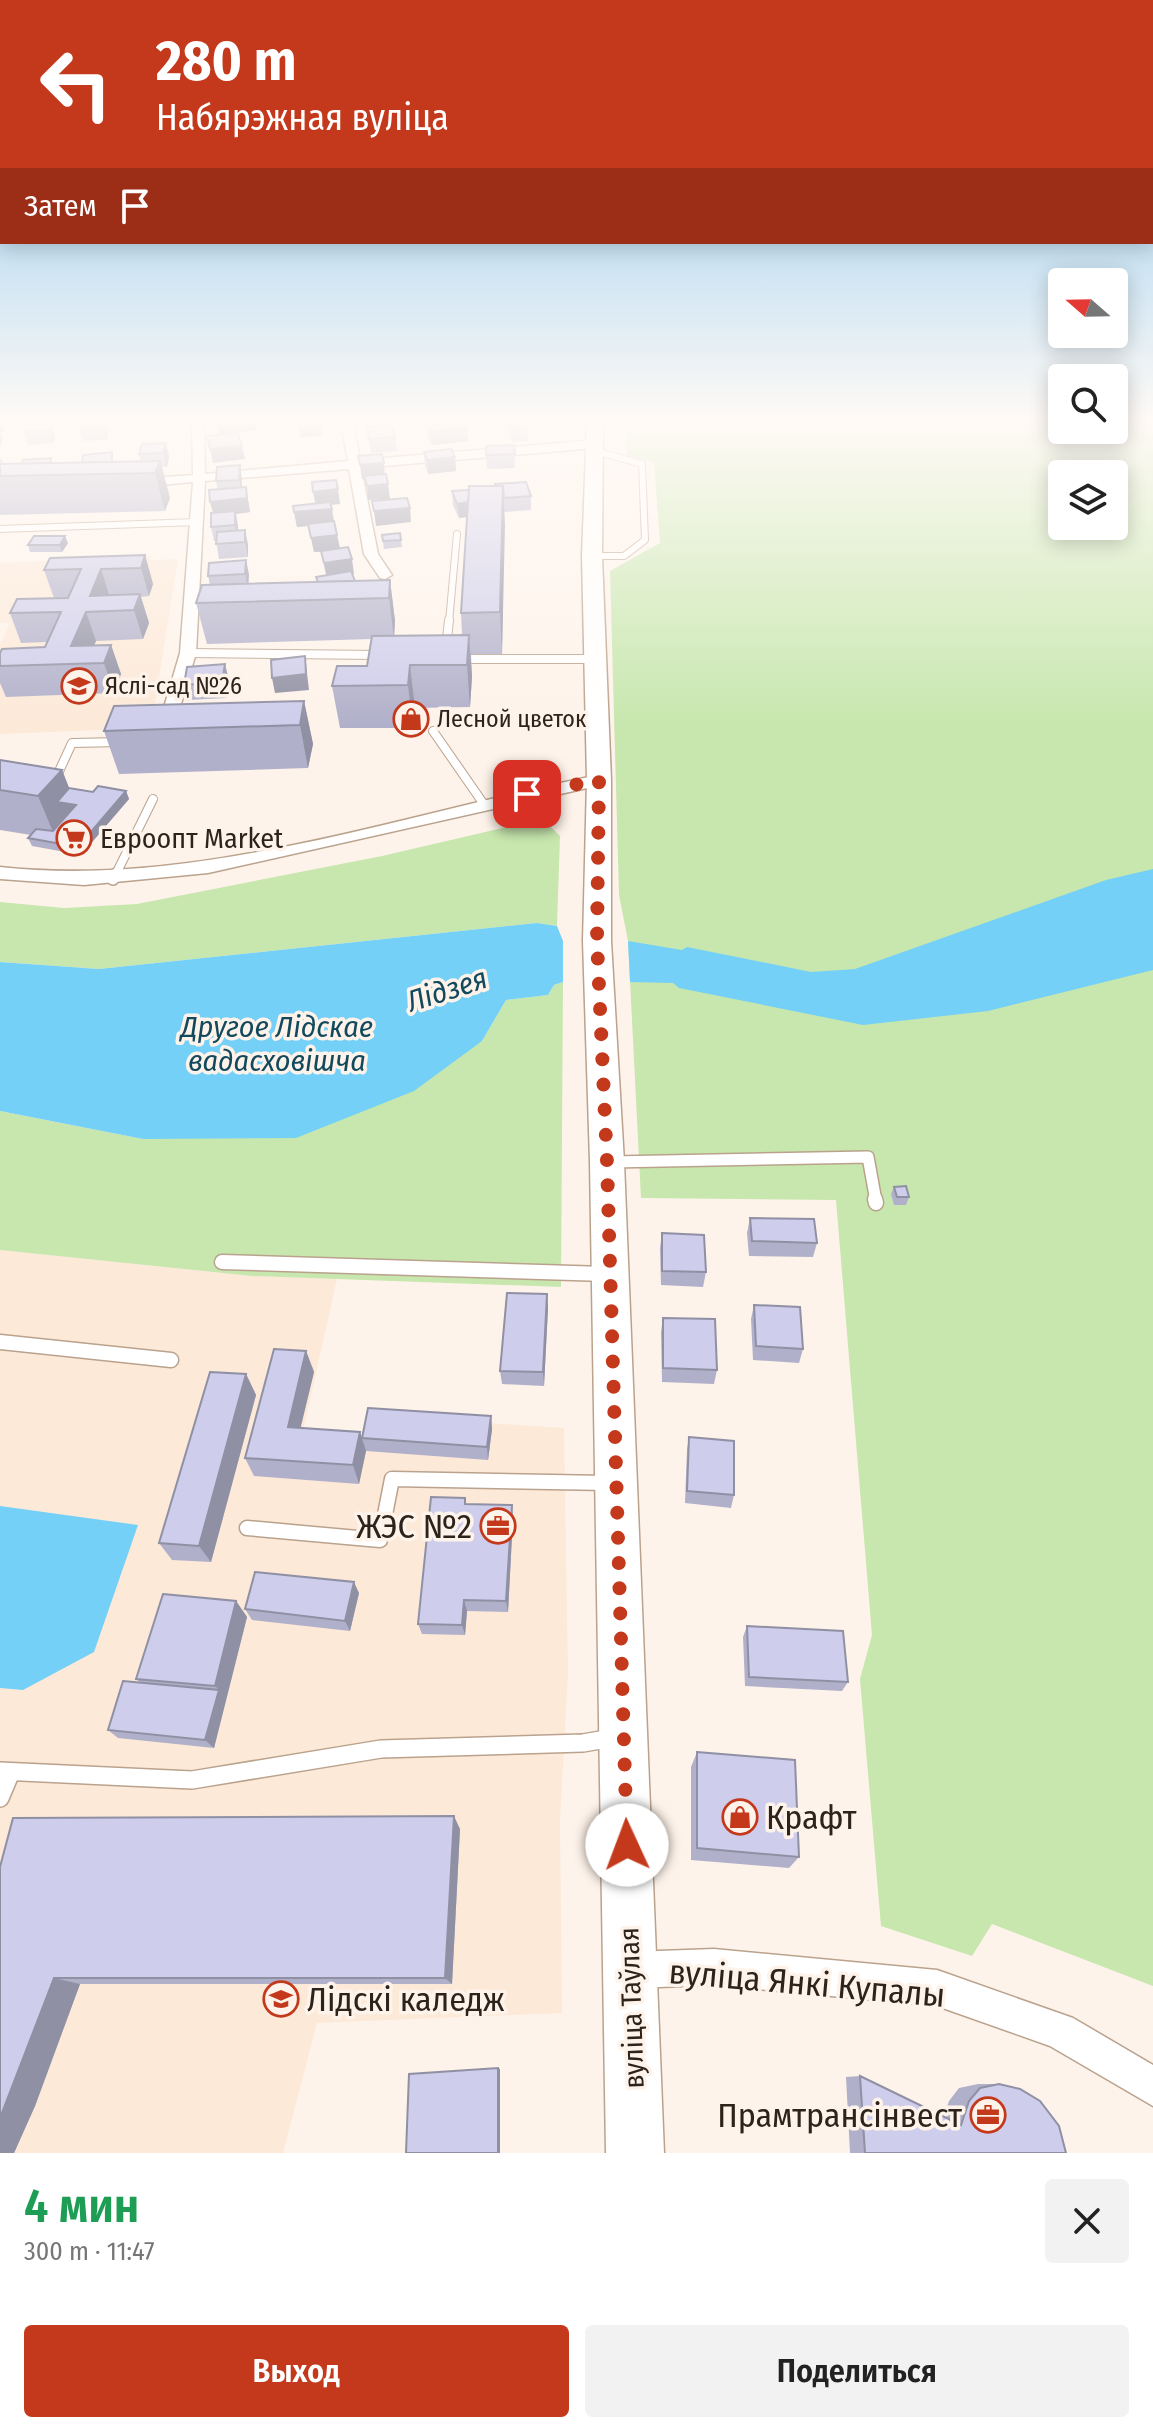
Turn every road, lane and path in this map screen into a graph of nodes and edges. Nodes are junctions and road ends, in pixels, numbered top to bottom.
1 (127, 524) edge
2 (197, 524) edge
3 (365, 524) edge
4 (593, 524) edge
5 (644, 524) edge
6 (0, 529) edge
7 (457, 534) dead end
8 (592, 556) junction
9 (385, 575) dead end
10 (188, 653) junction
11 (396, 655) edge
12 (433, 655) edge
13 (446, 655) junction
14 (595, 659) junction
15 (433, 731) dead end
16 (171, 740) edge
17 (133, 741) edge
18 (599, 780) junction
19 (45, 792) edge
20 (153, 799) dead end
21 (483, 803) junction
22 (0, 873) edge
23 (113, 879) junction
24 (607, 1162) junction
25 (876, 1203) dead end
26 (222, 1262) dead end
27 (610, 1274) junction
28 (0, 1342) edge
29 (171, 1360) dead end
30 (616, 1483) junction
31 (247, 1528) dead end
32 (624, 1735) junction
33 (6, 1772) edge
34 (0, 1798) edge
35 (631, 1970) junction
36 (1153, 2087) edge
37 (635, 2153) edge

1 - 6 lane
2 - 10 street
3 - 9 street
4 - 8 main road, вуліца Таўлая
5 - 8 lane
7 - 13 lane
8 - 14 main road, вуліца Таўлая
10 - 11 lane
10 - 16 street
12 - 13 lane
13 - 14 lane
14 - 18 main road, вуліца Таўлая
15 - 21 lane
17 - 19 lane
18 - 21 street
18 - 24 main road, вуліца Таўлая
20 - 23 lane
21 - 23 street
22 - 23 street
24 - 25 lane
24 - 27 main road, вуліца Таўлая
26 - 27 lane
27 - 30 main road, вуліца Таўлая
28 - 29 lane
30 - 31 lane
30 - 32 main road, вуліца Таўлая
32 - 33 lane
32 - 35 main road, вуліца Таўлая
33 - 34 lane
35 - 36 street, вуліца Янкі Купалы
35 - 37 main road, вуліца Таўлая

